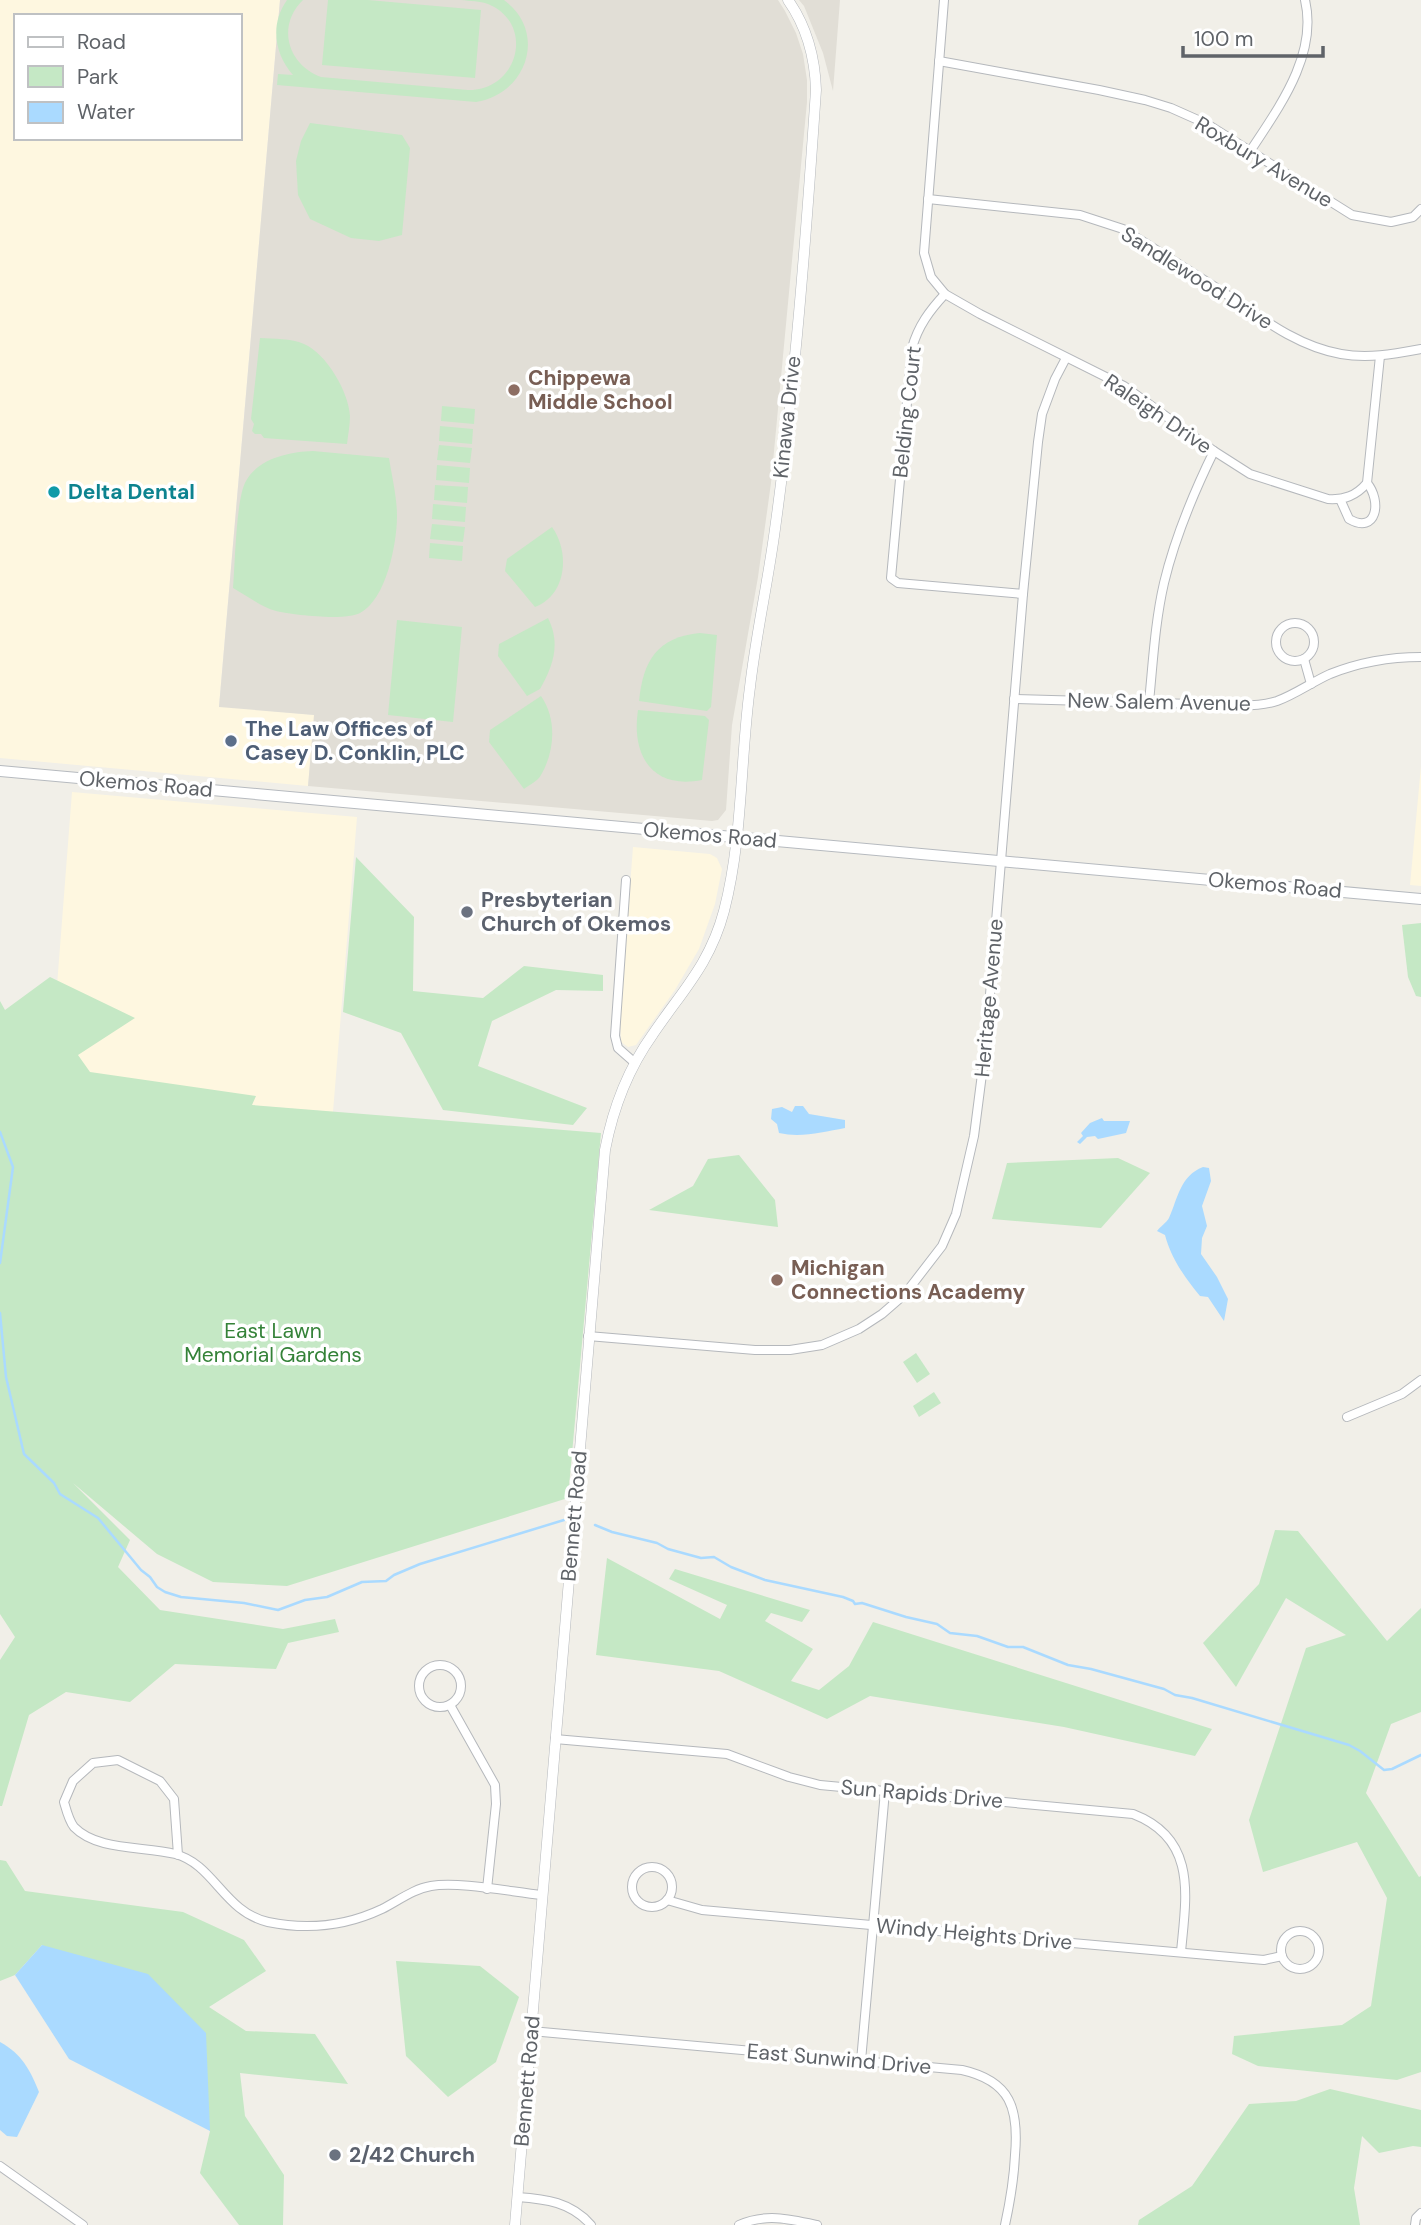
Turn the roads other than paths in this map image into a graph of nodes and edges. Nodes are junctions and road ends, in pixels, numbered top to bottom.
1 (788, 0) edge
2 (944, 0) edge
3 (1305, 0) edge
4 (939, 61) junction
5 (1251, 150) junction
6 (928, 199) junction
7 (1421, 208) edge
8 (945, 294) junction
9 (1421, 349) edge
10 (1380, 356) junction
11 (1066, 358) junction
12 (1214, 451) junction
13 (1367, 483) junction
14 (1340, 499) junction
15 (1023, 594) junction
16 (1421, 657) edge
17 (1304, 659) junction
18 (1311, 684) junction
19 (1014, 699) junction
20 (1149, 702) junction
21 (0, 771) edge
22 (736, 838) junction
23 (1001, 860) junction
24 (626, 880) dead end
25 (1421, 899) edge
26 (635, 1063) junction
27 (589, 1336) junction
28 (1421, 1380) edge
29 (1347, 1418) dead end
30 (450, 1705) junction
31 (555, 1739) junction
32 (885, 1791) junction
33 (178, 1854) junction
34 (487, 1889) junction
35 (542, 1895) junction
36 (667, 1900) junction
37 (873, 1925) junction
38 (1181, 1952) junction
39 (1282, 1956) junction
40 (531, 2031) junction
41 (861, 2061) junction
42 (0, 2166) edge
43 (517, 2197) junction
44 (1421, 2213) edge
45 (82, 2225) edge
46 (515, 2225) edge
47 (591, 2225) edge
48 (739, 2225) edge
49 (817, 2225) edge
50 (1005, 2225) edge
51 (1415, 2225) edge

1 - 22 street, Kinawa Drive
2 - 4 street
3 - 5 street
4 - 5 street, Roxbury Avenue
4 - 6 street
5 - 7 street, Roxbury Avenue
6 - 8 street
6 - 10 street, Sandlewood Drive
8 - 11 street, Raleigh Drive
8 - 15 street, Belding Court
9 - 10 street, Sandlewood Drive
10 - 13 street
11 - 12 street, Raleigh Drive
11 - 15 street, Heritage Avenue
12 - 14 street, Raleigh Drive
12 - 20 street
13 - 14 street, Raleigh Drive
13 - 14 street
15 - 19 street, Heritage Avenue
16 - 18 street, New Salem Avenue
17 - 17 street
17 - 18 street
18 - 20 street, New Salem Avenue
19 - 20 street, New Salem Avenue
19 - 23 street, Heritage Avenue
21 - 22 main road, Okemos Road
22 - 23 main road, Okemos Road
22 - 26 street, Bennett Road
23 - 25 main road, Okemos Road
23 - 27 street, Heritage Avenue
24 - 26 street
26 - 27 street, Bennett Road
27 - 31 street, Bennett Road
28 - 29 street
30 - 30 street
30 - 34 street
31 - 32 street, Sun Rapids Drive
31 - 35 street, Bennett Road
32 - 37 street
32 - 38 street, Sun Rapids Drive
33 - 33 street
33 - 34 street
34 - 35 street
35 - 40 street, Bennett Road
36 - 36 street, Windy Heights Drive
36 - 37 street, Windy Heights Drive
37 - 38 street, Windy Heights Drive
37 - 41 street
38 - 39 street, Windy Heights Drive
39 - 39 street, Windy Heights Drive
40 - 41 street, East Sunwind Drive
40 - 43 street, Bennett Road
41 - 50 street, East Sunwind Drive
42 - 45 street
43 - 46 street, Bennett Road
43 - 47 street
44 - 51 street
48 - 49 street

